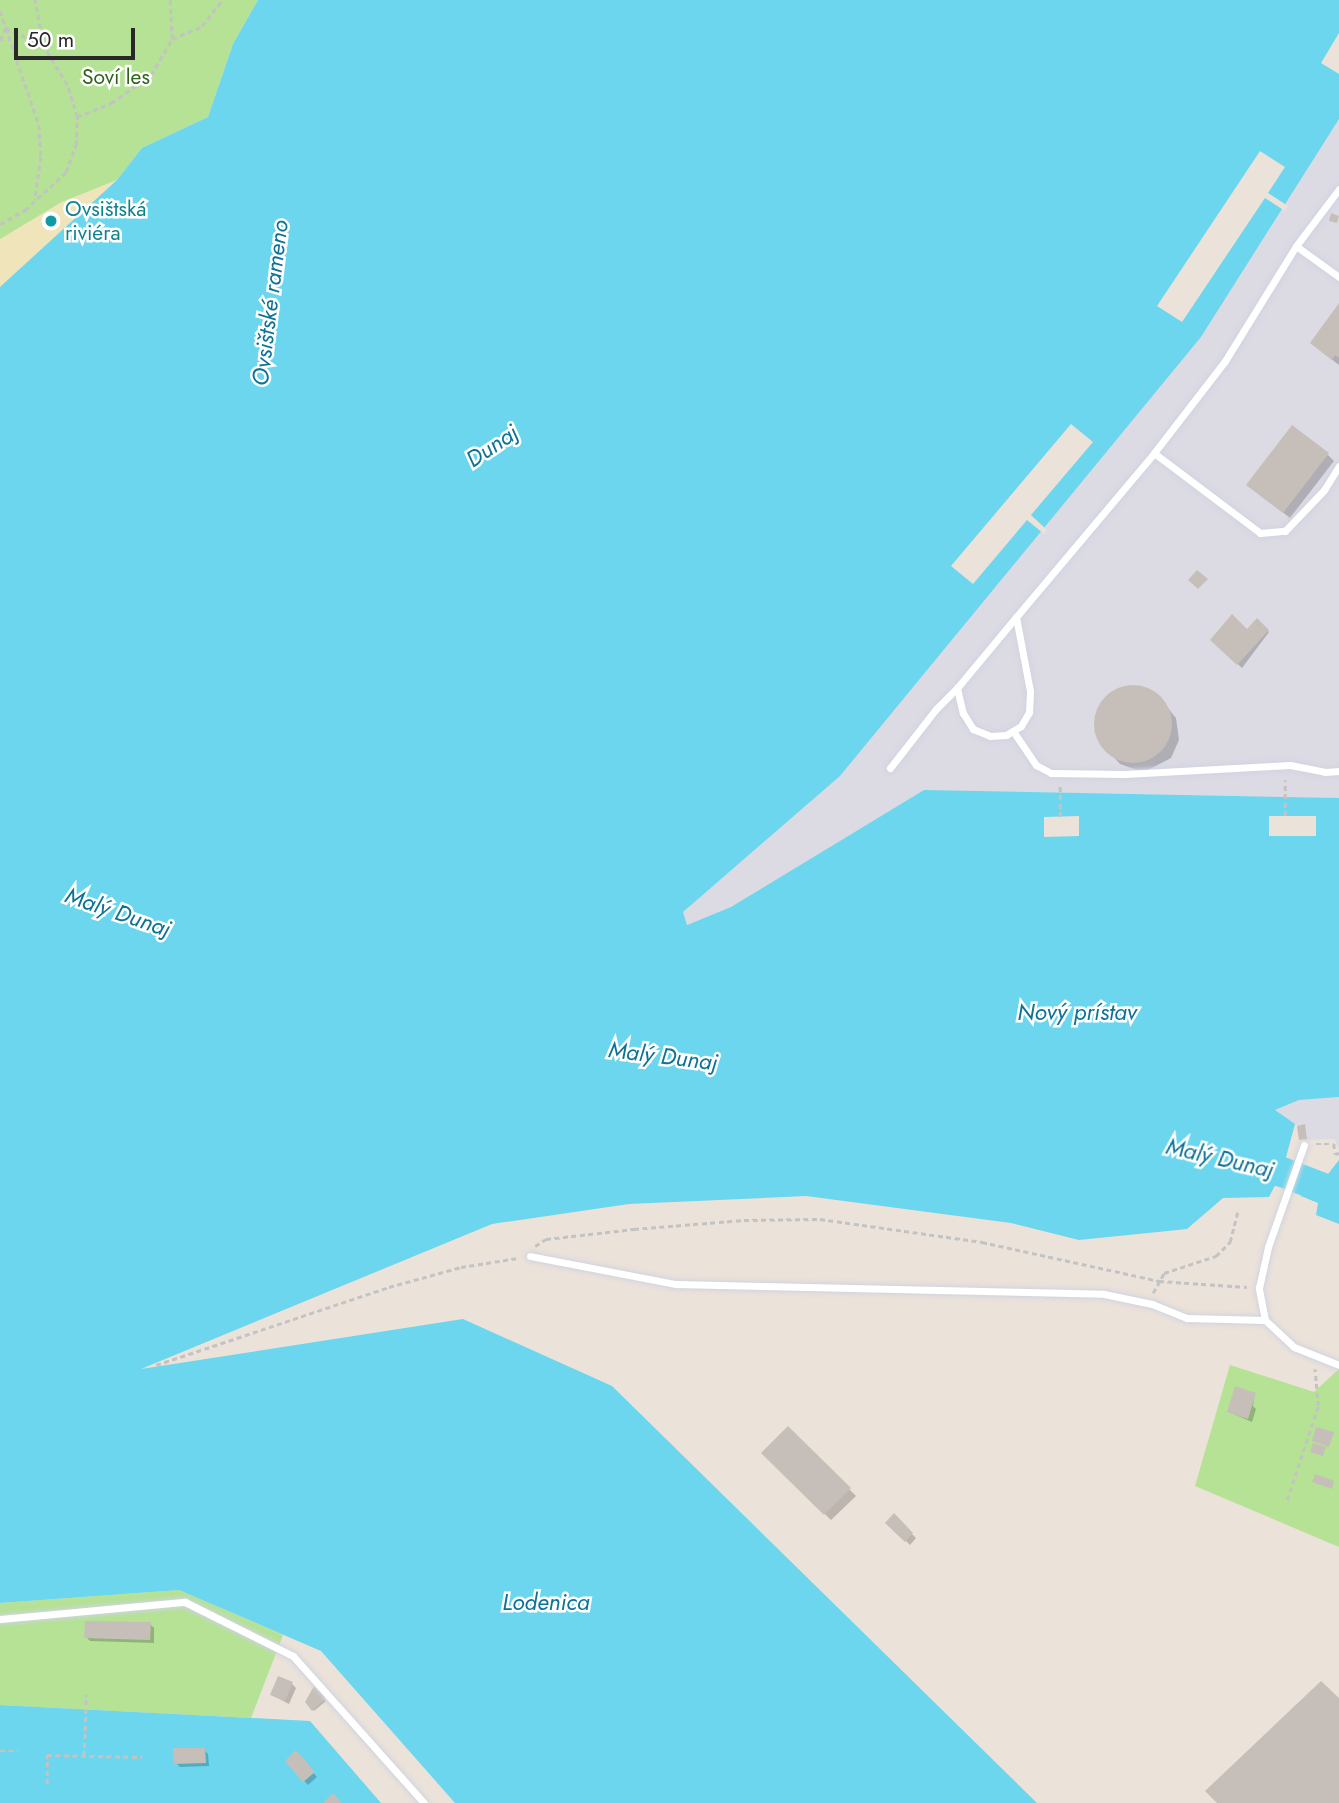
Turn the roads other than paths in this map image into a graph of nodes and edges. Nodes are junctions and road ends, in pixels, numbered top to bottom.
1 (1338, 189) edge
2 (1296, 246) junction
3 (1339, 277) edge
4 (1154, 453) junction
5 (1339, 466) edge
6 (1016, 617) junction
7 (957, 688) junction
8 (1013, 731) junction
9 (890, 768) dead end
10 (1339, 771) edge
11 (1304, 1145) dead end
12 (530, 1256) road end
13 (1265, 1320) junction
14 (1339, 1365) edge
15 (0, 1619) edge
16 (424, 1803) edge

1 - 2 lane
2 - 3 lane
2 - 4 lane
4 - 5 lane
4 - 6 lane
6 - 7 lane
6 - 8 lane
7 - 8 lane
7 - 9 lane
8 - 10 lane
11 - 13 lane
12 - 13 lane
13 - 14 lane
15 - 16 lane

